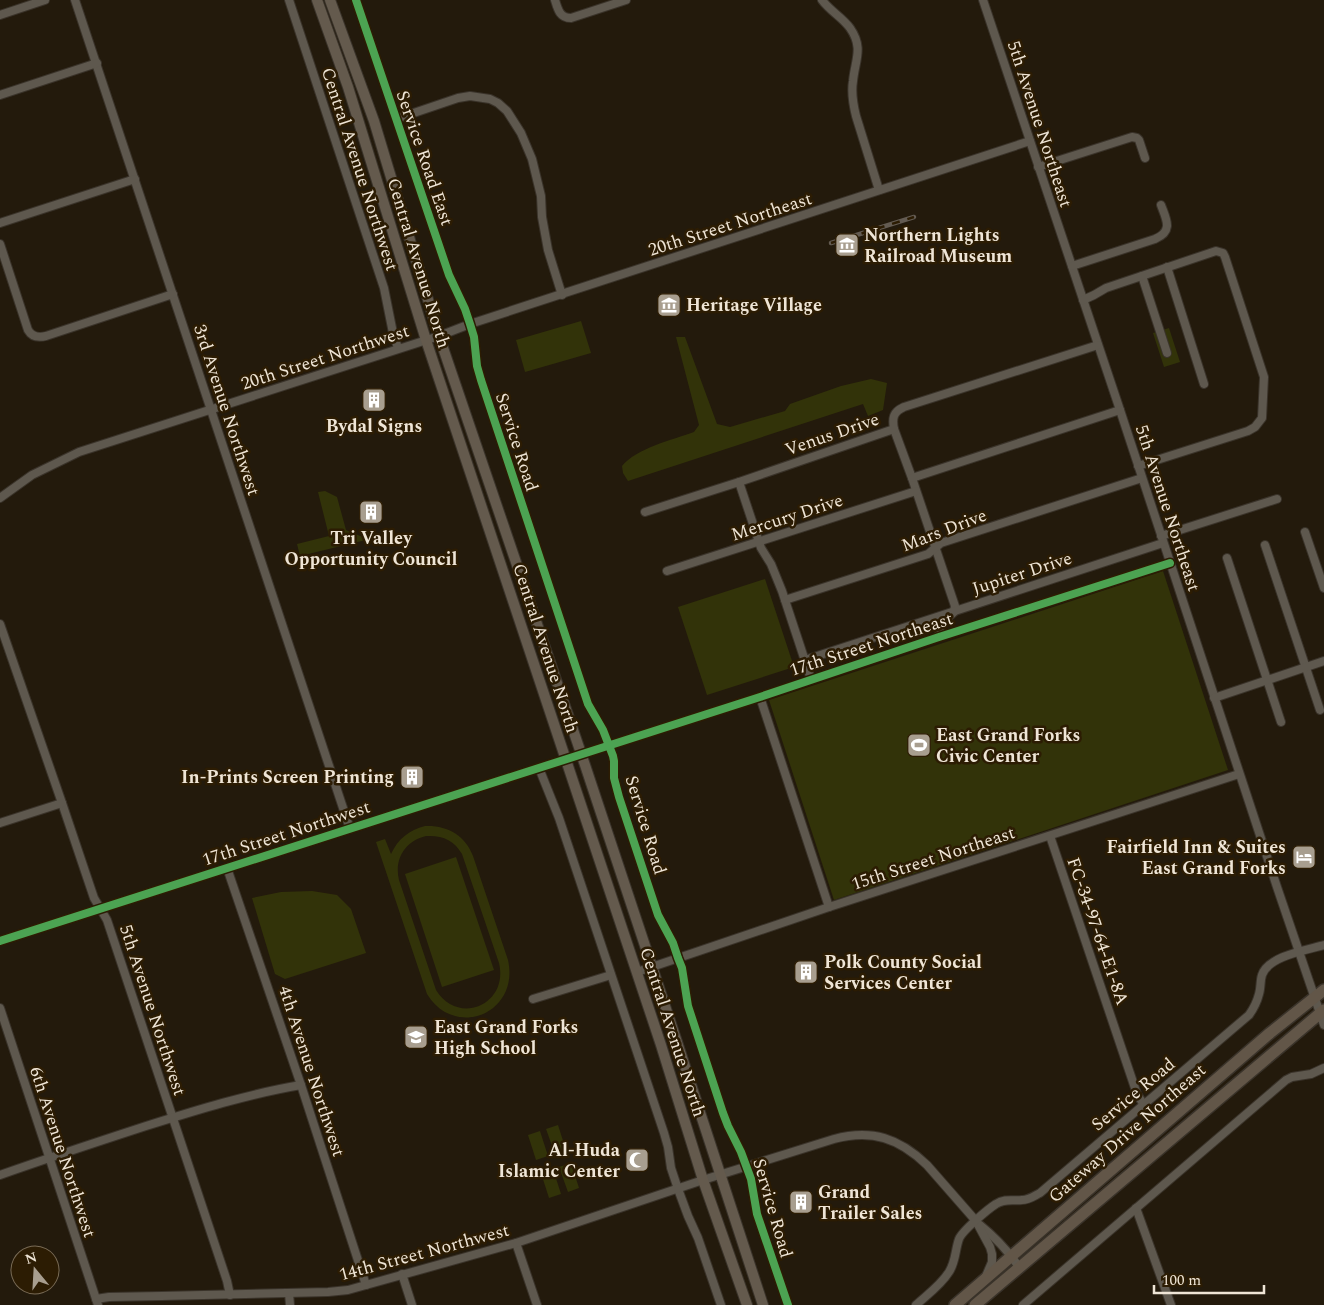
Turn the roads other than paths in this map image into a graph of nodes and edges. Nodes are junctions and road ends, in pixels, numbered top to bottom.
1 (45, 0) edge
2 (75, 0) edge
3 (288, 0) edge
4 (317, 0) edge
5 (330, 0) edge
6 (356, 0) edge
7 (554, 0) edge
8 (626, 0) edge
9 (822, 0) edge
10 (984, 0) edge
11 (0, 15) edge
12 (96, 63) junction
13 (0, 95) edge
14 (396, 119) junction
15 (1030, 141) junction
16 (1145, 158) dead end
17 (1038, 167) junction
18 (135, 179) junction
19 (879, 190) junction
20 (1161, 204) dead end
21 (0, 223) edge
22 (0, 244) edge
23 (1072, 266) junction
24 (1167, 267) junction
25 (1142, 276) junction
26 (173, 294) junction
27 (562, 295) junction
28 (1083, 300) junction
29 (470, 324) junction
30 (439, 336) junction
31 (426, 340) junction
32 (1098, 345) junction
33 (398, 348) junction
34 (1167, 354) dead end
35 (1204, 384) dead end
36 (210, 409) junction
37 (1120, 410) junction
38 (894, 429) junction
39 (1138, 466) junction
40 (912, 478) junction
41 (1142, 478) junction
42 (739, 482) junction
43 (916, 491) junction
44 (0, 498) edge
45 (1277, 498) dead end
46 (645, 512) dead end
47 (1305, 532) dead end
48 (1162, 540) junction
49 (759, 542) junction
50 (1265, 546) dead end
51 (935, 548) junction
52 (1227, 558) dead end
53 (1170, 563) junction
54 (667, 571) dead end
55 (1324, 588) edge
56 (785, 600) junction
57 (956, 610) junction
58 (0, 624) edge
59 (2, 637) edge
60 (939, 637) junction
61 (804, 660) junction
62 (1324, 661) edge
63 (1306, 667) junction
64 (811, 680) junction
65 (1267, 680) junction
66 (760, 696) junction
67 (1214, 698) junction
68 (1320, 710) dead end
69 (1281, 722) dead end
70 (609, 745) junction
71 (581, 754) junction
72 (566, 759) junction
73 (538, 768) junction
74 (1239, 774) junction
75 (62, 803) junction
76 (0, 823) edge
77 (350, 829) junction
78 (1050, 836) junction
79 (227, 868) junction
80 (829, 907) junction
81 (100, 909) junction
82 (0, 941) edge
83 (1324, 945) edge
84 (1299, 952) junction
85 (678, 958) junction
86 (652, 966) junction
87 (636, 972) junction
88 (611, 974) junction
89 (1319, 993) edge
90 (533, 999) dead end
91 (0, 1008) edge
92 (1322, 1012) edge
93 (1324, 1025) edge
94 (1324, 1068) edge
95 (301, 1085) junction
96 (1145, 1104) junction
97 (172, 1118) junction
98 (50, 1158) junction
99 (746, 1167) junction
100 (0, 1175) edge
101 (720, 1175) junction
102 (703, 1180) junction
103 (678, 1189) junction
104 (1136, 1208) junction
105 (976, 1222) junction
106 (516, 1243) junction
107 (1012, 1256) junction
108 (1019, 1267) junction
109 (402, 1274) junction
110 (984, 1280) junction
111 (366, 1285) junction
112 (289, 1293) junction
113 (230, 1295) junction
114 (97, 1302) edge
115 (290, 1305) edge
116 (412, 1305) edge
117 (537, 1305) edge
118 (722, 1305) edge
119 (747, 1305) edge
120 (763, 1305) edge
121 (788, 1305) edge
122 (916, 1305) edge
123 (955, 1305) edge
124 (975, 1305) edge
125 (1023, 1305) edge
126 (1171, 1305) edge

1 - 11 street
2 - 12 street, 3rd Avenue Northwest
3 - 33 street, Central Avenue Northwest
4 - 31 main road, Central Avenue North
5 - 30 main road, Central Avenue North
6 - 14 street, Service Road East
7 - 8 street
9 - 19 street
10 - 15 street, 5th Avenue Northeast
12 - 13 street
12 - 18 street, 3rd Avenue Northwest
14 - 27 street
14 - 29 street, Service Road East
15 - 17 street, 5th Avenue Northeast
15 - 19 street, 20th Street Northeast
16 - 17 street
17 - 23 street, 5th Avenue Northeast
18 - 21 street
18 - 26 street, 3rd Avenue Northwest
19 - 27 street, 20th Street Northeast
20 - 23 street
22 - 26 street
23 - 28 street, 5th Avenue Northeast
24 - 25 street
24 - 35 street
24 - 39 street
25 - 28 street
25 - 34 street
26 - 36 street, 3rd Avenue Northwest
27 - 29 street, 20th Street Northeast
28 - 32 street, 5th Avenue Northeast
29 - 30 street, 20th Street Northeast
29 - 70 street, Service Road
30 - 31 street, 20th Street Northwest
30 - 71 main road, Central Avenue North
31 - 33 street, 20th Street Northwest
31 - 72 main road, Central Avenue North
32 - 37 street, 5th Avenue Northeast
32 - 38 street, Venus Drive
33 - 36 street, 20th Street Northwest
36 - 44 street, 20th Street Northwest
36 - 77 street, 3rd Avenue Northwest
37 - 39 street, 5th Avenue Northeast
37 - 40 street
38 - 40 street
38 - 42 street, Venus Drive
39 - 41 street, 5th Avenue Northeast
40 - 43 street
41 - 48 street, 5th Avenue Northeast
41 - 51 street, Mars Drive
42 - 46 street, Venus Drive
42 - 49 street
43 - 49 street, Mercury Drive
43 - 51 street
45 - 48 street, Jupiter Drive
47 - 55 street
48 - 53 street, 5th Avenue Northeast
48 - 57 street, Jupiter Drive
49 - 54 street, Mercury Drive
49 - 56 street
50 - 63 street
51 - 56 street, Mars Drive
51 - 57 street
52 - 65 street
53 - 60 street, 17th Street Northeast
53 - 67 street, 5th Avenue Northeast
56 - 61 street
57 - 60 street
57 - 61 street, Jupiter Drive
58 - 59 street, 5th Avenue Northwest
59 - 75 street, 5th Avenue Northwest
60 - 64 street, 17th Street Northeast
61 - 64 street
62 - 63 street
63 - 65 street
63 - 68 street
64 - 66 street, 17th Street Northeast
65 - 67 street
65 - 69 street
66 - 70 street, 17th Street Northeast
66 - 80 street
67 - 74 street, 5th Avenue Northeast
70 - 71 street, 17th Street Northeast
70 - 85 street, Service Road
71 - 72 street, 17th Street Northwest
71 - 86 main road, Central Avenue North
72 - 73 street, 17th Street Northwest
72 - 87 main road, Central Avenue North
73 - 77 street, 17th Street Northwest
73 - 88 street
74 - 78 street, 15th Street Northeast
74 - 84 street, 5th Avenue Northeast
75 - 76 street
75 - 81 street, 5th Avenue Northwest
77 - 79 street, 17th Street Northwest
78 - 80 street, 15th Street Northeast
78 - 96 street, FC-34-97-64-E1-8A
79 - 81 street, 17th Street Northwest
79 - 95 street, 4th Avenue Northwest
80 - 85 street, 15th Street Northeast
81 - 82 street, 17th Street Northwest
81 - 97 street, 5th Avenue Northwest
83 - 84 street, Service Road
84 - 89 street, 5th Avenue Northeast
84 - 96 street, Service Road
85 - 86 street, 15th Street Northeast
85 - 99 street, Service Road
86 - 87 street, 15th Street Northeast
86 - 101 main road, Central Avenue North
87 - 102 main road, Central Avenue North
88 - 90 street
88 - 103 street
89 - 92 street, 5th Avenue Northeast
89 - 107 highway, Gateway Drive Northeast
91 - 98 street, 6th Avenue Northwest
92 - 93 street, 5th Avenue Northeast
92 - 108 highway, Gateway Drive Northeast
94 - 104 street
95 - 97 street
95 - 111 street, 4th Avenue Northwest
96 - 105 street, Service Road
97 - 98 street
97 - 113 street, 5th Avenue Northwest
98 - 100 street
98 - 114 street, 6th Avenue Northwest
99 - 101 street, 14th Street Northwest
99 - 105 street, 14th Street Northwest
99 - 121 street, Service Road
101 - 102 street, 14th Street Northwest
101 - 120 main road, Central Avenue North
102 - 103 street, 14th Street Northwest
102 - 119 main road, Central Avenue North
103 - 106 street, 14th Street Northwest
103 - 118 street
104 - 125 street
104 - 126 street
105 - 107 street
105 - 110 street
105 - 122 street, Service Road
106 - 109 street, 14th Street Northwest
106 - 117 street
107 - 108 street
107 - 110 highway, Gateway Drive Northeast
108 - 124 highway, Gateway Drive Northeast
109 - 111 street, 14th Street Northwest
109 - 116 street
110 - 123 highway, Gateway Drive Northeast
111 - 112 street, 14th Street Northwest
112 - 113 street, 14th Street Northwest
112 - 115 street
113 - 114 street, 14th Street Northwest

